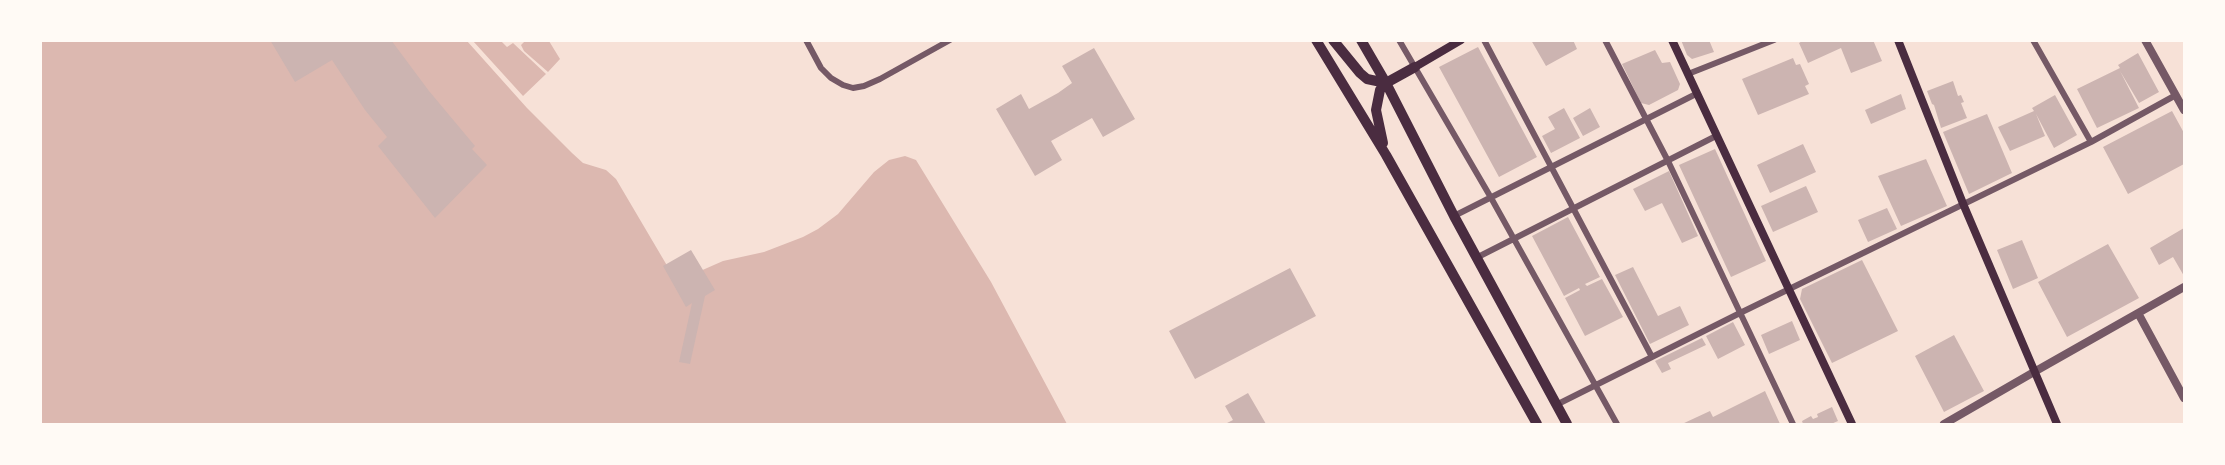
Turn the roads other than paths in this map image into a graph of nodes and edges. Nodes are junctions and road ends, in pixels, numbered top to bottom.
1 (806, 40) edge
2 (950, 40) edge
3 (1316, 40) edge
4 (1333, 40) edge
5 (1361, 40) edge
6 (1399, 40) edge
7 (1461, 40) edge
8 (1484, 40) edge
9 (1605, 40) edge
10 (1672, 40) edge
11 (1774, 40) edge
12 (1898, 40) edge
13 (2033, 40) edge
14 (2145, 40) edge
15 (1415, 67) junction
16 (1688, 74) junction
17 (1386, 83) junction
18 (1696, 94) junction
19 (2176, 96) junction
20 (2184, 110) edge
21 (1645, 119) junction
22 (1716, 136) junction
23 (2091, 142) junction
24 (1386, 155) junction
25 (1668, 161) junction
26 (1552, 166) junction
27 (1490, 196) junction
28 (1964, 206) junction
29 (1574, 209) junction
30 (1454, 216) junction
31 (1513, 240) junction
32 (1476, 258) junction
33 (2184, 287) edge
34 (1788, 289) junction
35 (1740, 313) junction
36 (2138, 313) junction
37 (1652, 357) junction
38 (2034, 372) junction
39 (1595, 385) junction
40 (2184, 398) edge
41 (1556, 405) junction
42 (1537, 424) edge
43 (1567, 424) edge
44 (1617, 424) edge
45 (1793, 424) edge
46 (1852, 424) edge
47 (1944, 424) edge
48 (2056, 424) edge

1 - 2 street
3 - 24 highway
4 - 17 highway
5 - 17 highway
6 - 15 street
7 - 15 main road
8 - 26 street
9 - 21 street
10 - 16 main road
11 - 16 street
12 - 28 main road
13 - 23 street
14 - 19 street
15 - 17 highway
15 - 27 street
16 - 18 main road
17 - 24 highway
17 - 30 highway
18 - 21 street
18 - 22 main road
19 - 20 street
19 - 23 street
21 - 25 street
21 - 26 street
22 - 25 street
22 - 34 main road
23 - 28 street
24 - 42 highway
25 - 29 street
25 - 35 street
26 - 27 street
26 - 29 street
27 - 30 street
27 - 31 street
28 - 34 street
28 - 38 main road
29 - 31 street
29 - 37 street
30 - 32 highway
31 - 32 street
31 - 39 street
32 - 41 highway
33 - 36 street
34 - 35 street
34 - 46 main road
35 - 37 street
35 - 45 street
36 - 38 street
36 - 40 street
37 - 39 street
38 - 47 street
38 - 48 main road
39 - 41 street
39 - 44 street
41 - 43 highway

